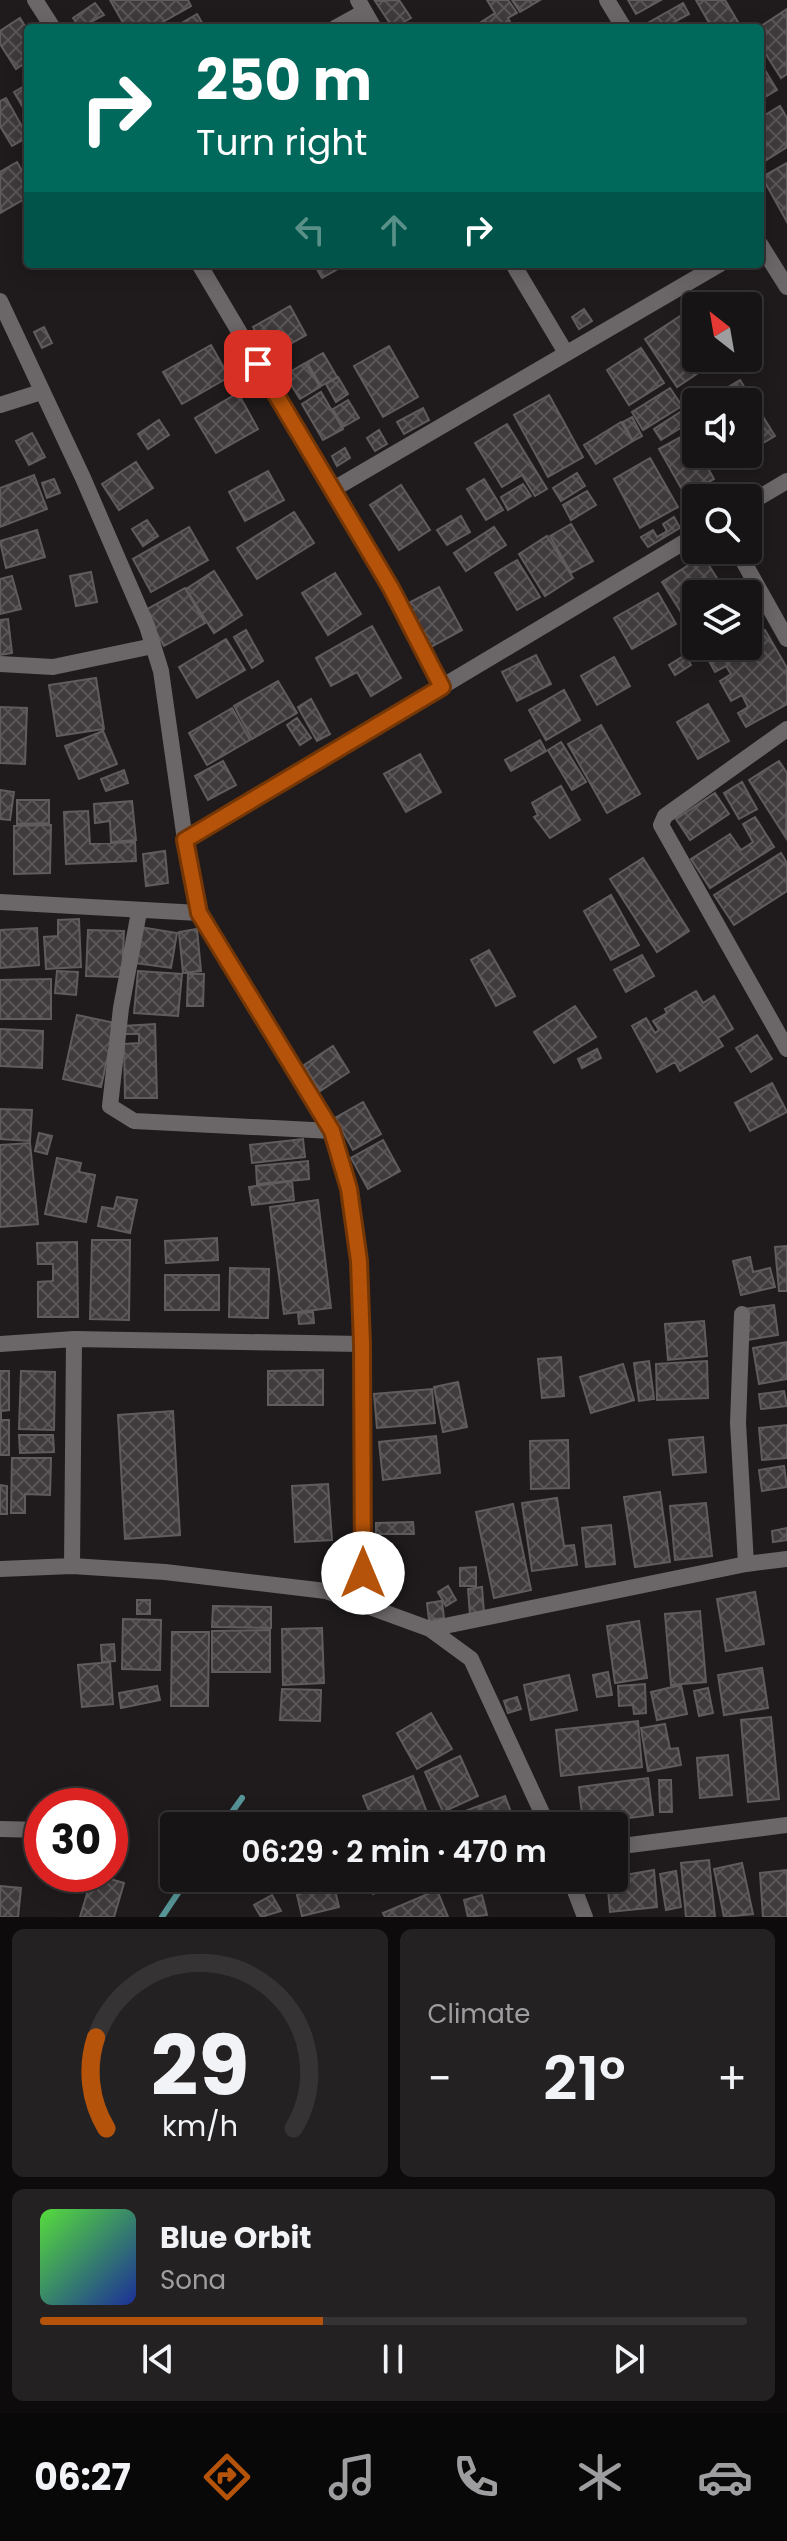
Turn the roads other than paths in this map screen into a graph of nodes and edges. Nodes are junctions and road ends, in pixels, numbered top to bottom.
1 (35, 0) edge
2 (607, 0) edge
3 (361, 6) edge
4 (50, 24) edge
5 (340, 24) edge
6 (372, 24) edge
7 (622, 24) edge
8 (764, 250) edge
9 (201, 268) edge
10 (515, 268) edge
11 (713, 268) edge
12 (787, 287) edge
13 (0, 301) edge
14 (566, 353) junction
15 (41, 392) junction
16 (0, 405) edge
17 (787, 481) edge
18 (332, 490) junction
19 (762, 496) edge
20 (682, 543) edge
21 (745, 564) edge
22 (787, 639) edge
23 (153, 646) junction
24 (0, 664) edge
25 (442, 687) junction
26 (787, 729) edge
27 (185, 840) junction
28 (0, 902) edge
29 (139, 912) junction
30 (199, 913) junction
31 (787, 1049) edge
32 (332, 1131) junction
33 (742, 1314) dead end
34 (74, 1339) junction
35 (0, 1344) edge
36 (362, 1344) junction
37 (787, 1559) edge
38 (746, 1564) junction
39 (72, 1566) junction
40 (0, 1569) edge
41 (363, 1602) junction
42 (430, 1629) junction
43 (542, 1812) edge
44 (787, 1825) edge
45 (0, 1829) edge
46 (24, 1830) edge
47 (628, 1845) edge
48 (575, 1892) edge
49 (585, 1917) edge

1 - 4 street
2 - 7 street
3 - 5 street
3 - 6 street
8 - 12 street
9 - 18 street
10 - 14 street
11 - 14 street
13 - 15 street
14 - 18 street
15 - 16 street
15 - 23 street
17 - 19 street
18 - 25 street
20 - 25 street
21 - 22 street
23 - 24 street
23 - 27 street
25 - 27 street
26 - 31 street
27 - 30 street
28 - 29 street
29 - 30 street
29 - 32 street
30 - 32 street
32 - 36 street
33 - 38 street
34 - 35 street
34 - 36 street
34 - 39 street
36 - 41 street
37 - 38 street
38 - 42 street
39 - 40 street
39 - 41 street
41 - 42 street
42 - 43 street
44 - 47 street
45 - 46 street
48 - 49 street

